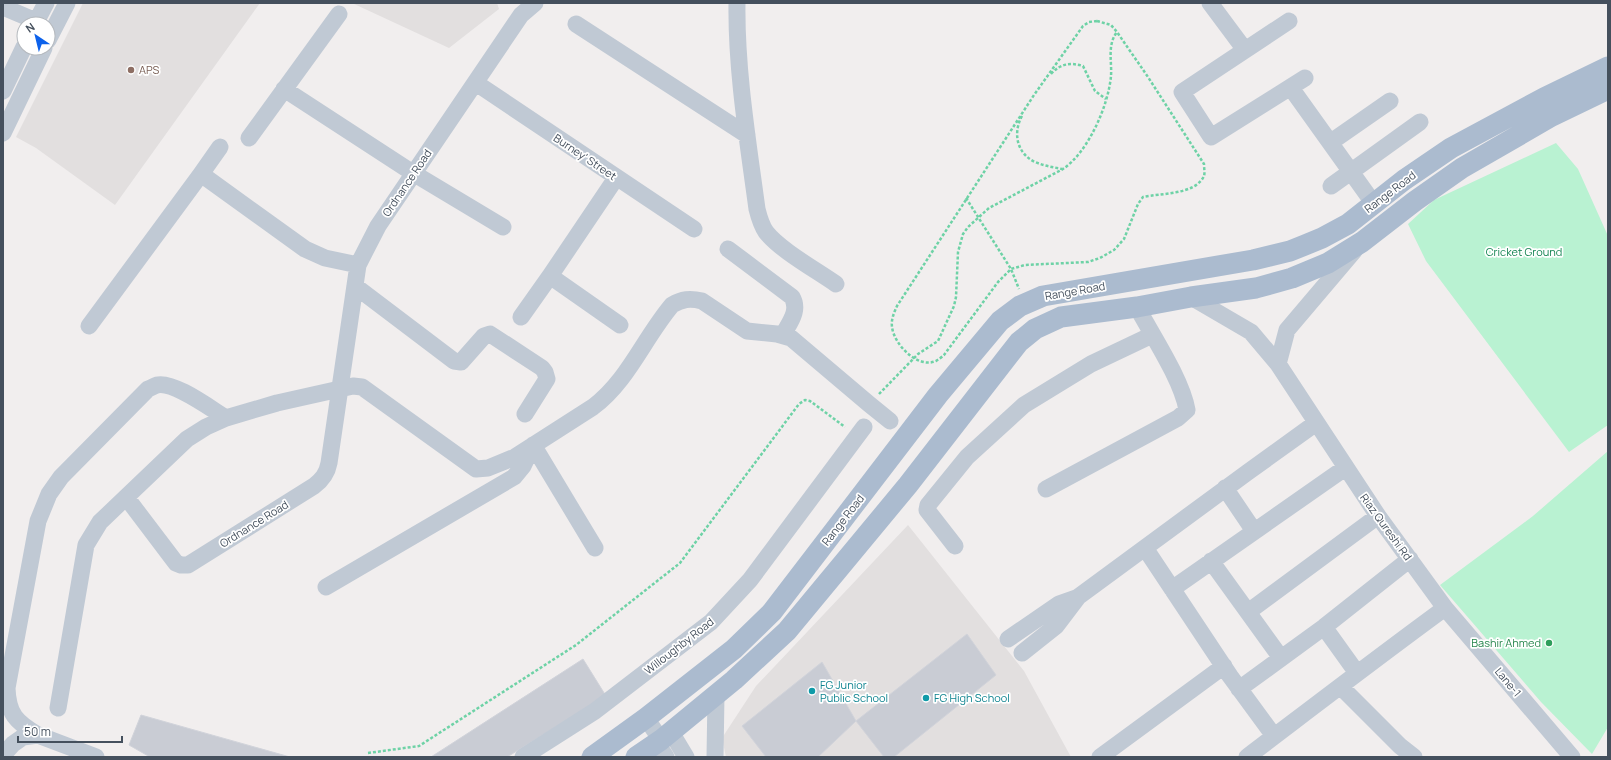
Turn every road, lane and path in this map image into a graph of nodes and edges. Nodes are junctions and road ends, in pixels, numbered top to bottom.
1 (46, 3) edge
2 (67, 3) edge
3 (535, 3) edge
4 (737, 3) edge
5 (1210, 3) edge
6 (3, 6) edge
7 (339, 14) dead end
8 (22, 16) edge
9 (40, 16) edge
10 (1289, 21) dead end
11 (56, 24) edge
12 (576, 24) dead end
13 (1117, 32) junction
14 (1245, 50) junction
15 (20, 56) edge
16 (40, 56) edge
17 (1608, 67) edge
18 (476, 83) junction
19 (284, 89) junction
20 (1608, 89) edge
21 (3, 91) edge
22 (1106, 99) junction
23 (1390, 101) dead end
24 (1420, 122) dead end
25 (3, 132) edge
26 (747, 135) junction
27 (249, 138) dead end
28 (1331, 142) junction
29 (220, 147) dead end
30 (1063, 169) junction
31 (1351, 171) junction
32 (413, 173) junction
33 (201, 174) junction
34 (616, 178) junction
35 (1331, 186) dead end
36 (966, 198) junction
37 (1374, 204) junction
38 (978, 217) junction
39 (503, 227) dead end
40 (694, 229) dead end
41 (1362, 242) junction
42 (728, 249) dead end
43 (358, 266) junction
44 (1011, 269) junction
45 (550, 276) junction
46 (836, 284) dead end
47 (355, 286) junction
48 (1191, 296) junction
49 (1025, 303) junction
50 (1137, 308) junction
51 (521, 317) dead end
52 (620, 325) dead end
53 (89, 326) dead end
54 (783, 335) junction
55 (1152, 335) junction
56 (914, 358) junction
57 (1278, 364) junction
58 (340, 389) junction
59 (868, 404) junction
60 (525, 414) dead end
61 (226, 418) junction
62 (890, 421) dead end
63 (1316, 423) junction
64 (860, 431) joint
65 (533, 445) junction
66 (1345, 468) junction
67 (1225, 488) junction
68 (1046, 489) dead end
69 (126, 497) junction
70 (1378, 516) junction
71 (1254, 531) junction
72 (954, 546) dead end
73 (595, 548) dead end
74 (1145, 548) junction
75 (1410, 559) junction
76 (1211, 561) junction
77 (326, 587) dead end
78 (1172, 588) junction
79 (1078, 598) junction
80 (1445, 608) junction
81 (1248, 612) junction
82 (1324, 627) junction
83 (1008, 639) dead end
84 (1022, 653) dead end
85 (1281, 658) junction
86 (1224, 666) junction
87 (1357, 673) junction
88 (1341, 687) junction
89 (1239, 688) junction
90 (716, 695) junction
91 (58, 708) dead end
92 (646, 718) junction
93 (38, 735) junction
94 (1274, 736) junction
95 (664, 743) edge
96 (368, 752) dead end
97 (1397, 752) edge
98 (3, 755) edge
99 (96, 757) edge
100 (523, 757) edge
101 (592, 757) edge
102 (636, 757) edge
103 (686, 757) edge
104 (715, 757) edge
105 (1100, 757) edge
106 (1247, 757) edge
107 (1414, 757) edge
108 (1572, 757) edge

1 - 9 street
2 - 11 street
3 - 18 street, Ordnance Road
4 - 26 street
5 - 14 street
6 - 8 street
7 - 19 street
10 - 14 street
12 - 26 street
13 - 22 path
13 - 36 path
13 - 44 path
14 - 28 street
15 - 21 street
16 - 25 street
17 - 37 main road, Range Road
18 - 32 street, Ordnance Road
18 - 34 street, Burney' Street
19 - 27 street
19 - 32 street
20 - 41 main road
22 - 30 path
22 - 30 path
23 - 28 street
24 - 31 street
26 - 46 street
28 - 31 street
29 - 33 street
30 - 38 path
31 - 35 street
31 - 37 street
32 - 39 street
32 - 43 street, Ordnance Road
33 - 43 street
33 - 53 street
34 - 40 street, Burney' Street
34 - 45 street
36 - 38 path
36 - 56 path
37 - 49 main road, Range Road
38 - 44 path
38 - 56 path
41 - 48 main road
41 - 57 street
42 - 54 street
43 - 47 street, Ordnance Road
44 - 49 path
44 - 56 path
45 - 51 street
45 - 52 street
47 - 58 street, Ordnance Road
47 - 60 street
48 - 50 main road
48 - 57 street, Riaz Qureshi Rd
49 - 92 main road, Range Road
50 - 55 street
50 - 90 main road
54 - 59 street
54 - 65 street
55 - 68 street
55 - 72 street
56 - 59 path
57 - 63 street, Riaz Qureshi Rd
58 - 61 street
58 - 65 street
58 - 69 street, Ordnance Road
59 - 62 street
61 - 69 street
61 - 93 street
63 - 66 street, Riaz Qureshi Rd
63 - 67 street
64 - 96 path
64 - 100 street, Willoughby Road
65 - 73 street
65 - 77 street
66 - 70 street, Riaz Qureshi Rd
66 - 71 street
67 - 71 street
67 - 74 street
69 - 91 street
70 - 75 street, Riaz Qureshi Rd
70 - 81 street
71 - 76 street
74 - 78 street
74 - 79 street
75 - 80 street, Riaz Qureshi Rd
75 - 82 street
76 - 78 street
76 - 81 street
78 - 86 street
79 - 83 street
79 - 84 street
80 - 87 street
80 - 108 street, Lane-1
81 - 85 street
82 - 85 street
82 - 87 street
85 - 89 street
86 - 89 street
86 - 105 street
87 - 88 street
88 - 94 street
88 - 97 street
89 - 94 street
90 - 95 main road
90 - 104 street
92 - 95 street
92 - 101 main road, Range Road
93 - 98 street
93 - 99 street
94 - 106 street
95 - 102 main road
95 - 103 street
97 - 107 street

